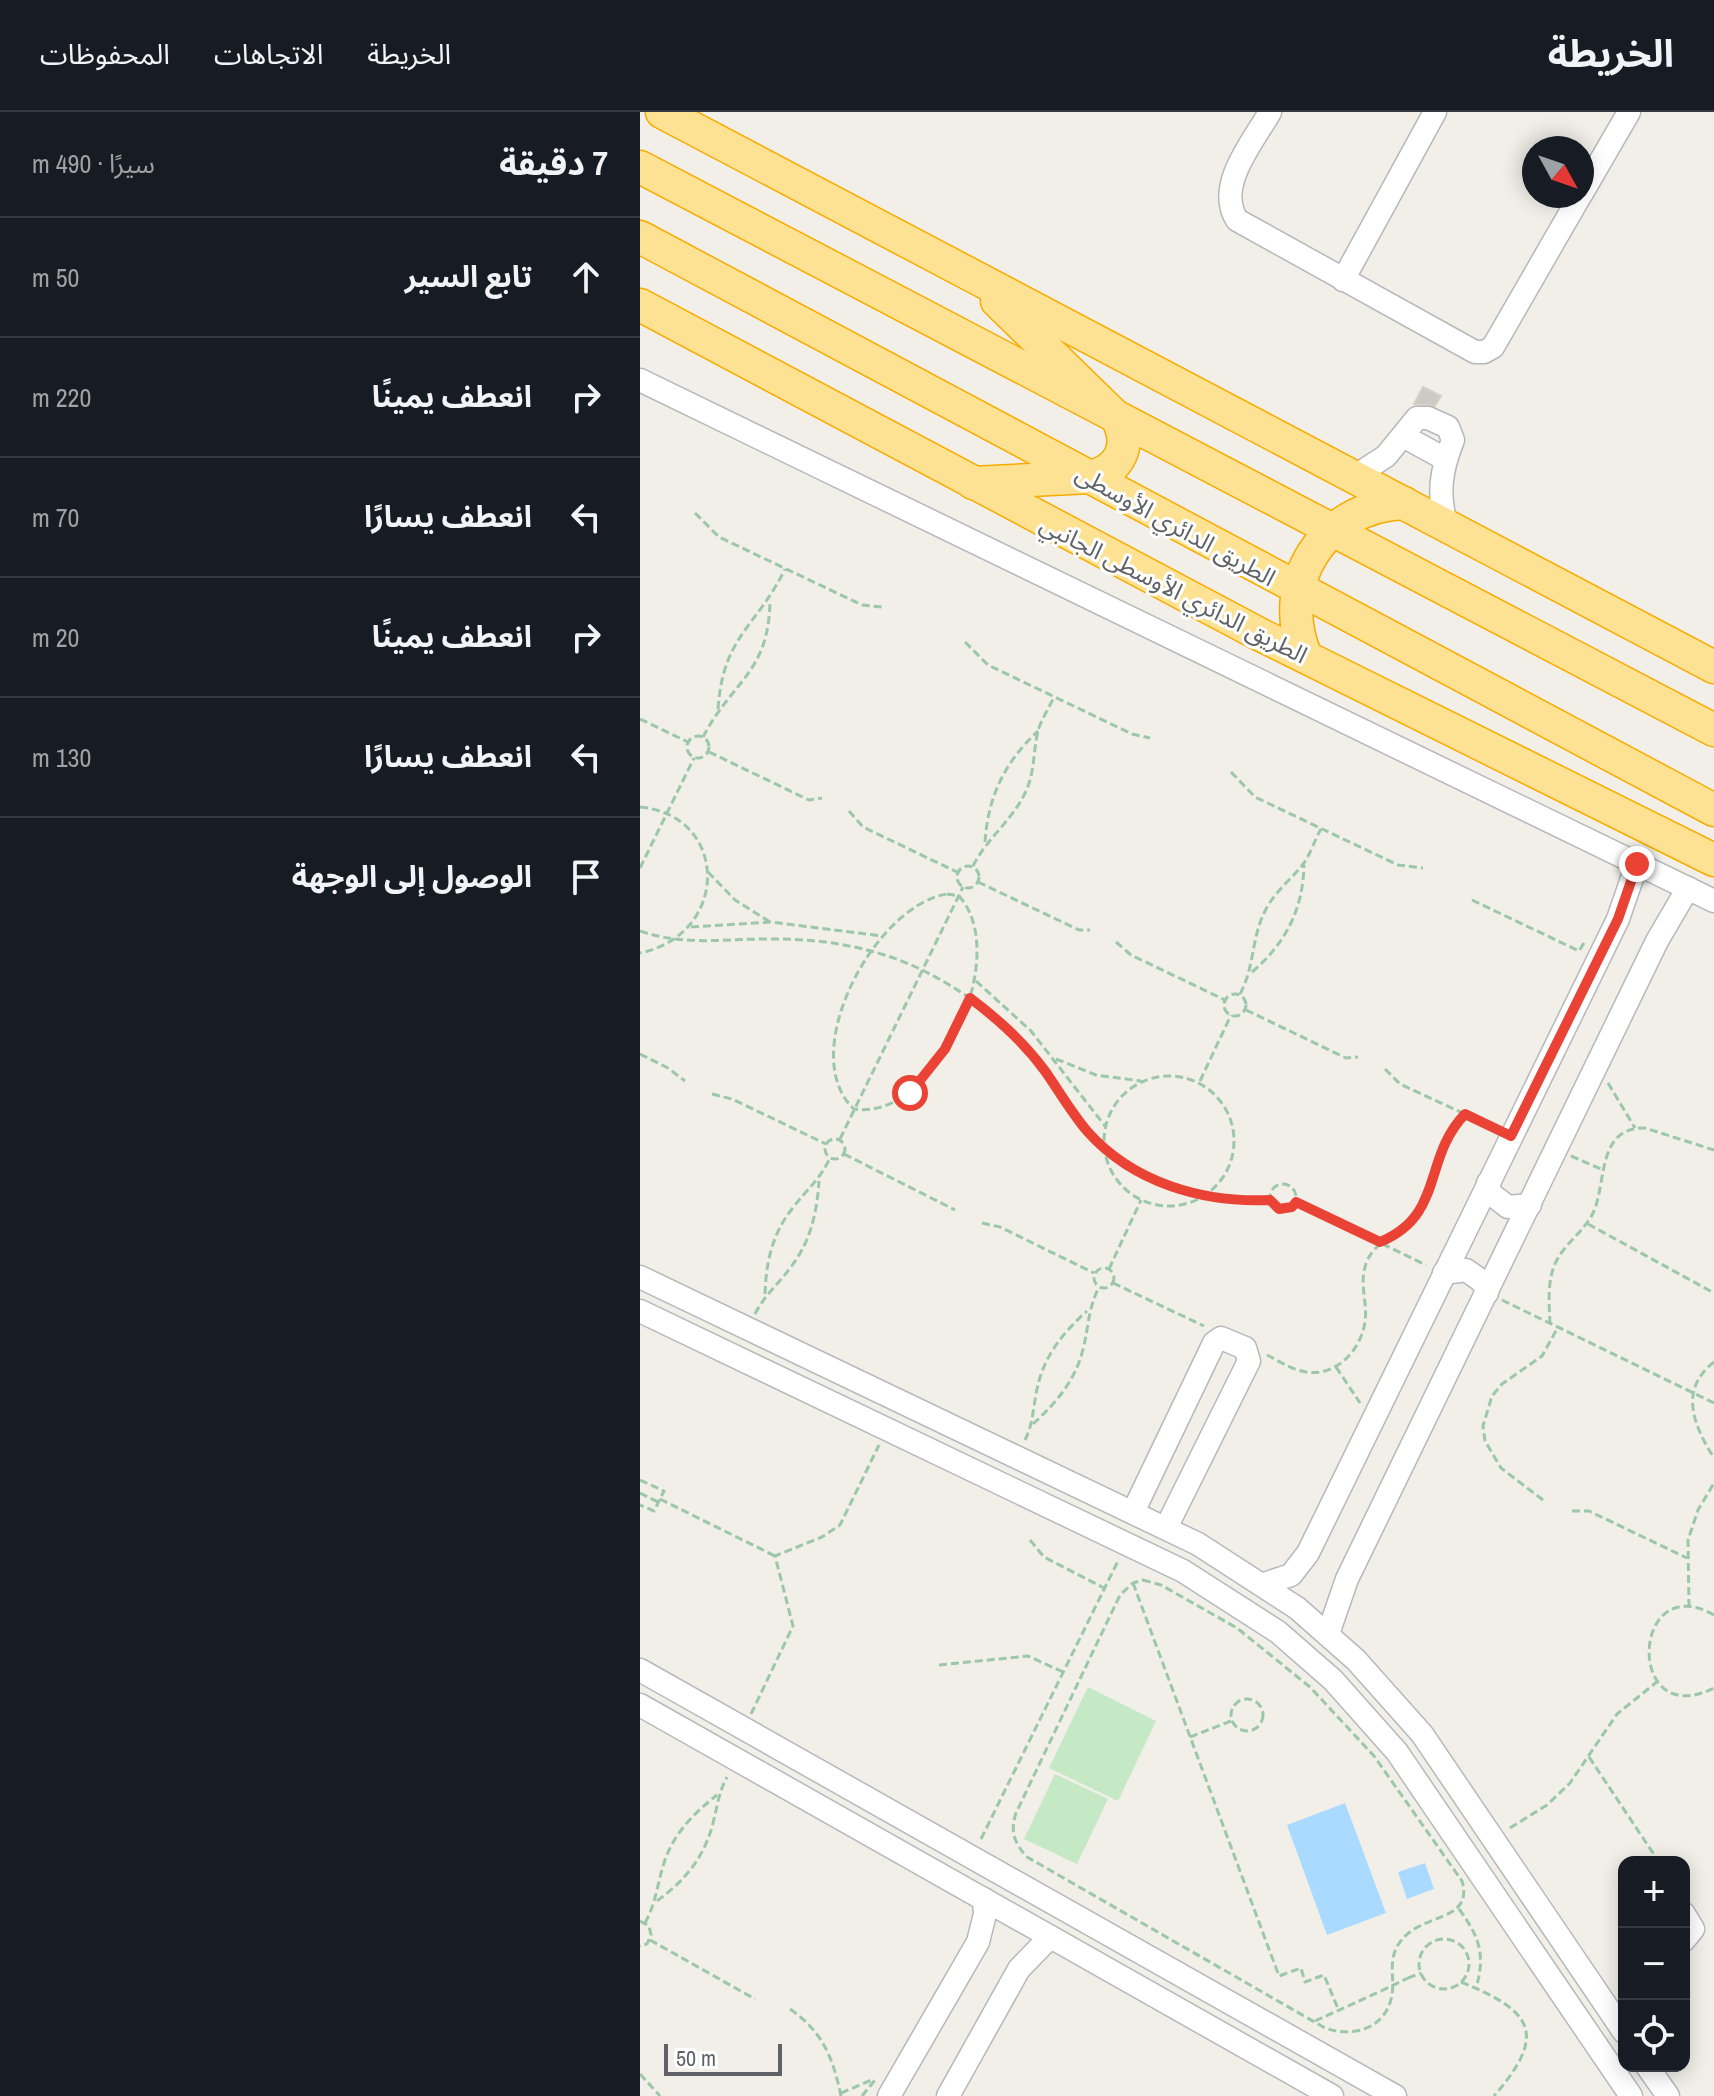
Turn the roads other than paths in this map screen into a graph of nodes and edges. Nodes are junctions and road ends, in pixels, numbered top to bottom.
1 (662, 112) edge
2 (1270, 112) edge
3 (1435, 112) edge
4 (1629, 112) edge
5 (640, 167) edge
6 (1594, 173) edge
7 (1573, 208) edge
8 (640, 237) edge
9 (972, 276) junction
10 (1343, 280) junction
11 (640, 305) edge
12 (640, 380) edge
13 (1117, 418) junction
14 (1090, 477) junction
15 (1354, 477) junction
16 (969, 483) junction
17 (1404, 503) junction
18 (1447, 526) junction
19 (1331, 531) junction
20 (1297, 591) junction
21 (1306, 657) junction
22 (1714, 667) edge
23 (1714, 730) edge
24 (1714, 810) edge
25 (1714, 860) edge
26 (1637, 864) junction
27 (1688, 888) junction
28 (1714, 901) edge
29 (1488, 1183) junction
30 (1530, 1205) junction
31 (1444, 1273) junction
32 (640, 1277) edge
33 (1487, 1293) junction
34 (640, 1311) edge
35 (1133, 1512) junction
36 (1166, 1528) junction
37 (1264, 1584) junction
38 (1328, 1634) junction
39 (640, 1670) edge
40 (640, 1705) edge
41 (984, 1899) junction
42 (1050, 1937) junction
43 (1618, 2023) edge
44 (1311, 2049) junction
45 (1651, 2072) edge
46 (1296, 2076) junction
47 (884, 2086) edge
48 (948, 2096) edge
49 (1332, 2096) edge
50 (1395, 2096) edge
51 (1631, 2096) edge
52 (1668, 2096) edge

1 - 9 highway
2 - 10 street
3 - 10 street
4 - 6 street
5 - 13 highway
7 - 10 street
8 - 14 highway, الطريق الدائري الأوسطى
9 - 13 highway
9 - 15 highway
11 - 16 highway, الطريق الدائري الأوسطى الجانبي
12 - 26 street
13 - 14 highway
13 - 19 highway
14 - 16 highway
14 - 20 highway, الطريق الدائري الأوسطى
15 - 17 highway
15 - 18 street
16 - 21 highway, الطريق الدائري الأوسطى الجانبي
17 - 18 highway
17 - 19 highway
18 - 22 highway
19 - 20 highway
19 - 23 highway
20 - 21 highway
20 - 24 highway, الطريق الدائري الأوسطى
21 - 25 highway, الطريق الدائري الأوسطى الجانبي
26 - 27 street
26 - 29 street
27 - 28 street
27 - 30 street
29 - 30 street
29 - 31 street
30 - 33 street
31 - 33 street
31 - 37 street
32 - 35 street
33 - 38 street
34 - 51 street
35 - 36 street
35 - 36 street
36 - 37 street
37 - 38 street
38 - 43 street
39 - 44 street
40 - 41 street
41 - 42 street
41 - 47 street
42 - 46 street
42 - 48 street
44 - 46 street
44 - 50 street
45 - 52 street
46 - 49 street

